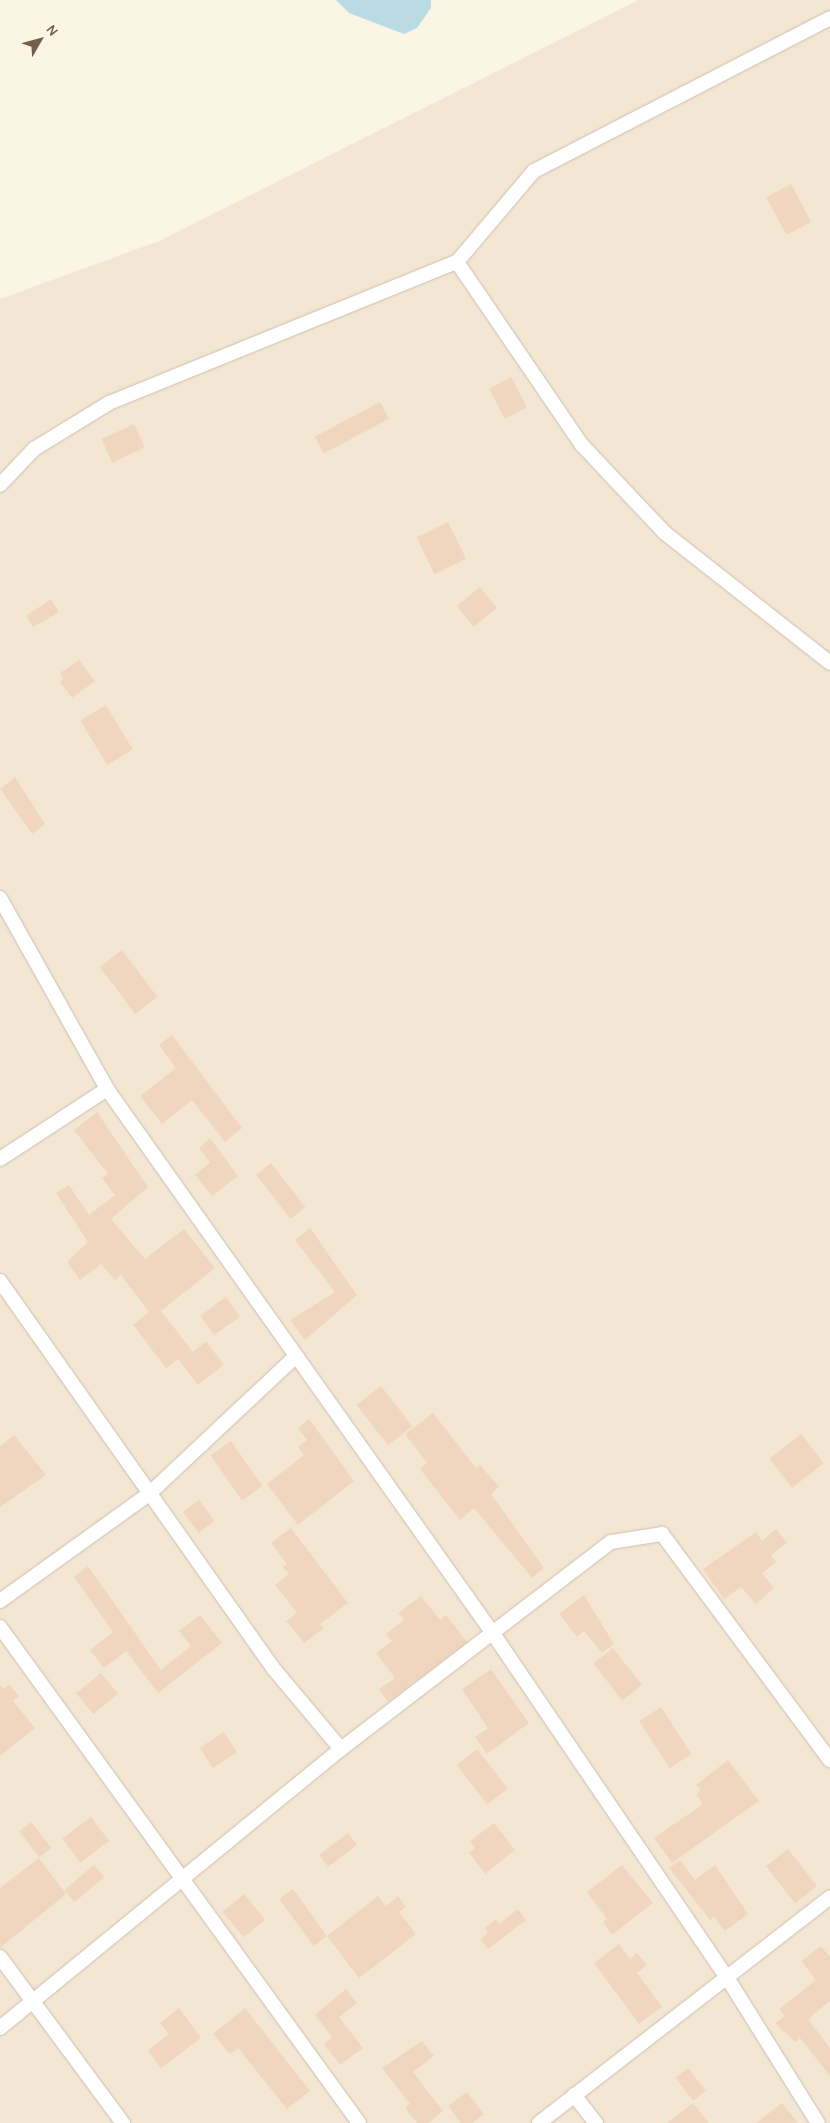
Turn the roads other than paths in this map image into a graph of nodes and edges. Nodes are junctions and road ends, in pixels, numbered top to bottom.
1 (830, 18) edge
2 (457, 262) junction
3 (0, 485) edge
4 (830, 663) edge
5 (0, 898) edge
6 (106, 1089) junction
7 (0, 1159) edge
8 (0, 1281) edge
9 (295, 1357) junction
10 (149, 1494) junction
11 (0, 1601) edge
12 (0, 1628) edge
13 (494, 1635) junction
14 (341, 1749) junction
15 (830, 1760) edge
16 (179, 1881) junction
17 (830, 1897) edge
18 (0, 1957) edge
19 (726, 1976) junction
20 (33, 2000) junction
21 (0, 2028) edge
22 (574, 2095) junction
23 (123, 2123) edge
24 (359, 2123) edge
25 (539, 2123) edge
26 (596, 2123) edge
27 (818, 2123) edge

1 - 2 street
2 - 3 street
2 - 4 street
5 - 6 street
6 - 7 street
6 - 9 street
8 - 10 street
9 - 10 street
9 - 13 street
10 - 11 street
10 - 14 street
12 - 16 street
13 - 14 street
13 - 15 street
13 - 19 street
14 - 16 street
16 - 20 street
16 - 24 street
17 - 19 street
18 - 20 street
19 - 22 street
19 - 27 street
20 - 21 street
20 - 23 street
22 - 25 street
22 - 26 street

